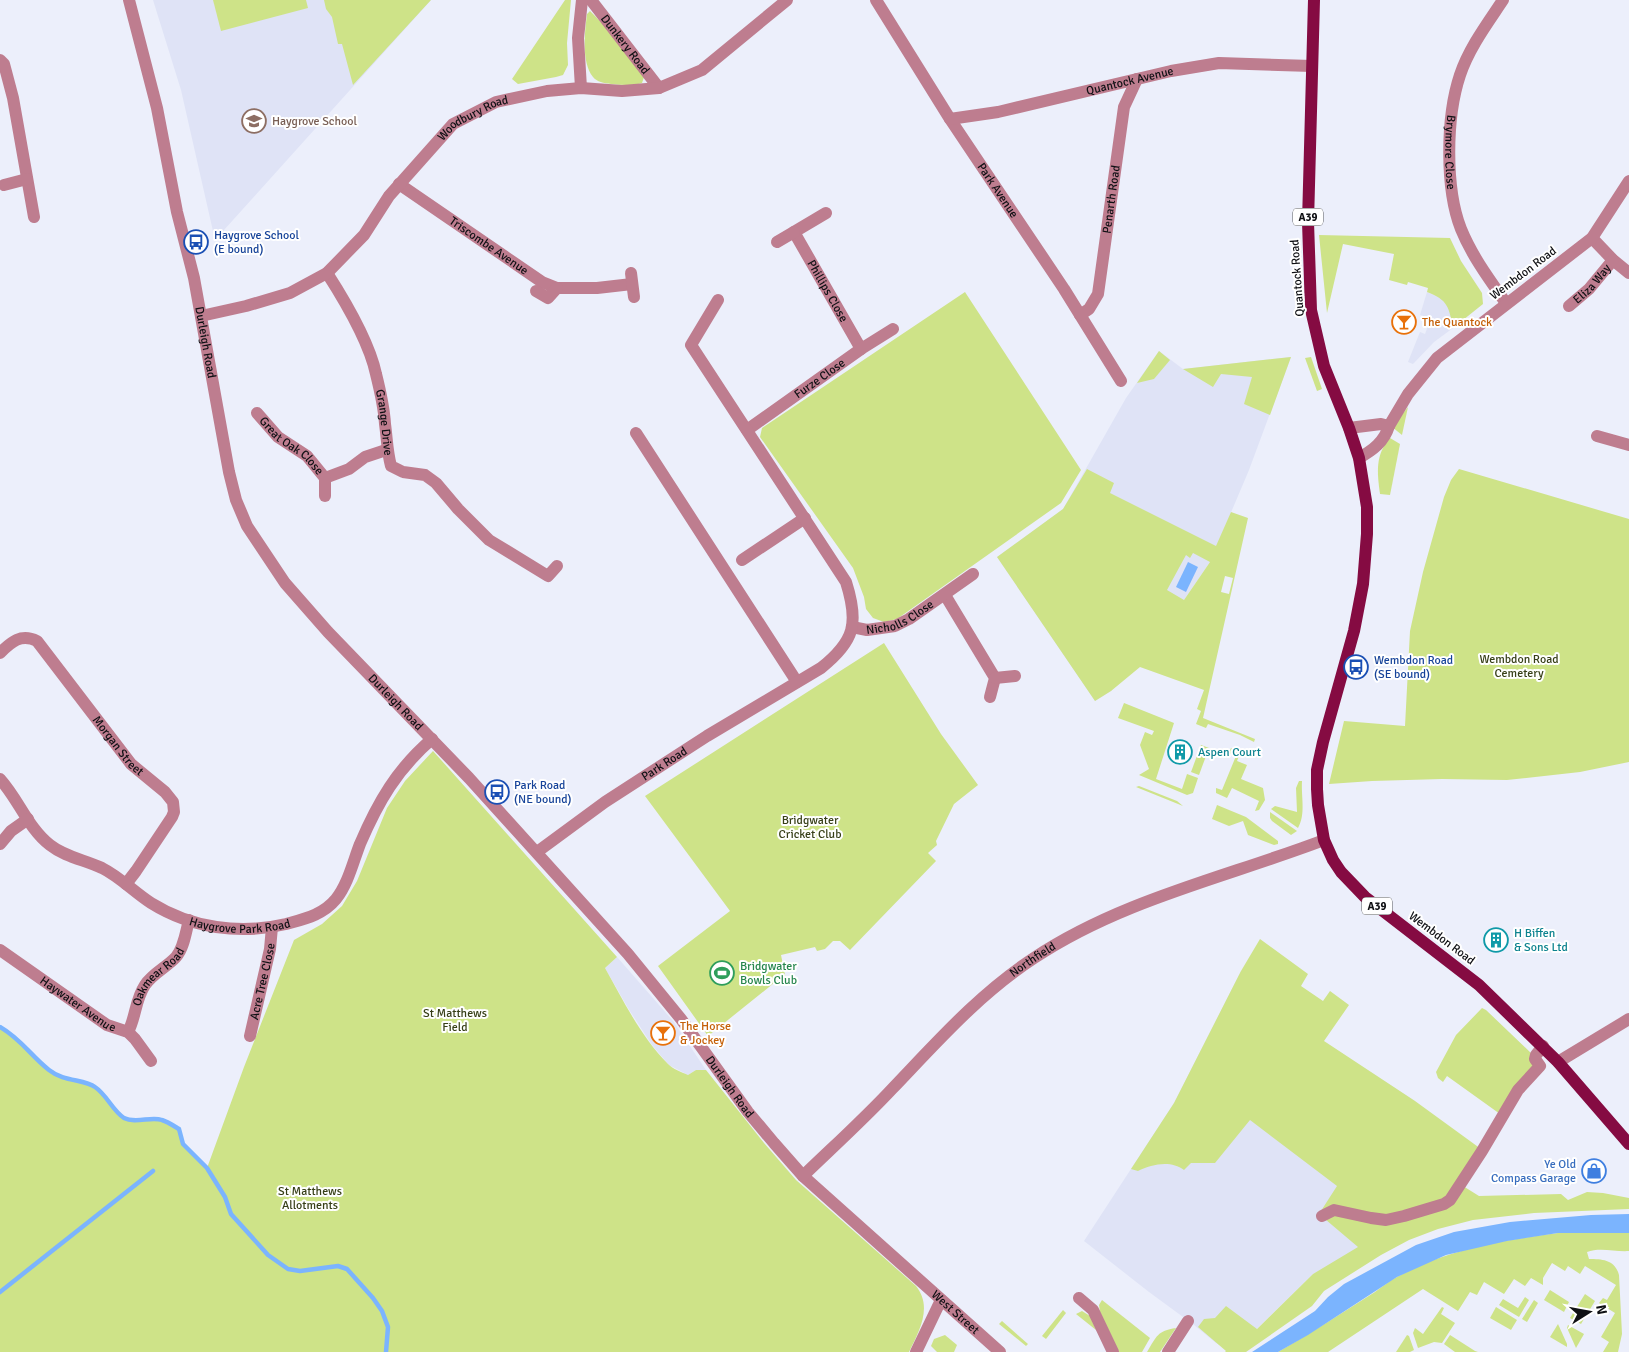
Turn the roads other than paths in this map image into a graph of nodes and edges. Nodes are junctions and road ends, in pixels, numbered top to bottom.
1 (130, 0) edge
2 (582, 0) edge
3 (591, 0) edge
4 (787, 0) edge
5 (876, 0) edge
6 (1314, 0) edge
7 (1503, 0) edge
8 (0, 60) edge
9 (1312, 66) junction
10 (1137, 79) junction
11 (581, 88) junction
12 (660, 88) junction
13 (950, 119) junction
14 (27, 179) junction
15 (1629, 181) edge
16 (399, 184) junction
17 (4, 185) dead end
18 (826, 213) dead end
19 (34, 216) dead end
20 (794, 232) junction
21 (1592, 238) junction
22 (777, 242) dead end
23 (1613, 260) junction
24 (327, 273) junction
25 (1629, 273) edge
26 (632, 285) dead end
27 (557, 288) junction
28 (536, 291) dead end
29 (718, 300) dead end
30 (1506, 303) junction
31 (1569, 306) dead end
32 (1080, 315) junction
33 (201, 316) junction
34 (892, 329) dead end
35 (861, 349) junction
36 (1121, 381) dead end
37 (257, 413) dead end
38 (1389, 426) junction
39 (1349, 428) junction
40 (747, 430) junction
41 (636, 433) dead end
42 (1598, 436) dead end
43 (1629, 444) edge
44 (386, 450) junction
45 (1359, 458) junction
46 (325, 478) junction
47 (326, 496) dead end
48 (804, 518) junction
49 (752, 535) dead end
50 (759, 547) junction
51 (742, 560) dead end
52 (557, 566) dead end
53 (974, 574) dead end
54 (944, 595) junction
55 (852, 627) junction
56 (0, 653) edge
57 (1015, 676) dead end
58 (995, 678) junction
59 (797, 682) junction
60 (990, 697) dead end
61 (432, 739) junction
62 (0, 779) edge
63 (28, 819) junction
64 (1324, 840) junction
65 (0, 844) edge
66 (537, 852) junction
67 (126, 884) junction
68 (189, 920) junction
69 (272, 927) junction
70 (0, 950) edge
71 (1629, 1019) edge
72 (128, 1032) junction
73 (250, 1036) dead end
74 (1543, 1046) junction
75 (151, 1061) dead end
76 (1558, 1062) junction
77 (1629, 1144) edge
78 (803, 1176) junction
79 (1322, 1216) dead end
80 (911, 1274) joint
81 (1079, 1298) dead end
82 (941, 1300) junction
83 (1188, 1321) dead end
84 (916, 1352) edge
85 (1000, 1352) edge
86 (1113, 1352) edge
87 (1168, 1352) edge

1 - 33 street, Durleigh Road
2 - 11 street, Dunkery Road
3 - 12 street, Dunkery Road
4 - 12 street, Woodbury Road
5 - 13 street, Park Avenue
6 - 9 main road, Quantock Road / A39
7 - 30 street, Brymore Close
8 - 14 street
9 - 10 street, Quantock Avenue
9 - 39 main road, Quantock Road / A39
10 - 13 street, Quantock Avenue
10 - 32 street, Penarth Road
11 - 12 street, Woodbury Road
11 - 16 street, Woodbury Road
13 - 32 street, Park Avenue
14 - 17 street
14 - 19 street
15 - 21 street, Wembdon Road
16 - 24 street, Woodbury Road
16 - 27 street, Triscombe Avenue
18 - 20 street
20 - 22 street
20 - 35 street, Phillips Close
21 - 23 street
21 - 30 street, Wembdon Road
23 - 25 street
23 - 31 street, Eliza Way
24 - 33 street, Woodbury Road
24 - 44 street, Grange Drive
26 - 27 street
27 - 28 street, Triscombe Avenue
29 - 40 street
30 - 38 street, Wembdon Road
32 - 36 street, Park Avenue
33 - 61 street, Durleigh Road
34 - 35 street, Furze Close
35 - 40 street, Furze Close
37 - 46 street, Great Oak Close
38 - 39 street
38 - 45 street, Wembdon Road
39 - 45 main road, Wembdon Road / A39
40 - 48 street
41 - 59 street
42 - 43 street
44 - 46 street, Great Oak Close
44 - 52 street, Grange Drive
45 - 64 main road, Wembdon Road / A39
46 - 47 street, Great Oak Close
48 - 50 street
48 - 55 street
49 - 50 street
50 - 51 street
53 - 54 street, Nicholls Close
54 - 55 street, Nicholls Close
54 - 58 street, Nicholls Close
55 - 59 street, Park Road
56 - 67 street, Morgan Street
57 - 58 street
58 - 60 street
59 - 66 street, Park Road
61 - 66 street, Durleigh Road
61 - 69 street, Haygrove Park Road
62 - 63 street, Haygrove Park Road
63 - 65 street
63 - 67 street, Haygrove Park Road
64 - 74 main road, Wembdon Road / A39
64 - 78 street, Northfield
66 - 78 street, Durleigh Road
67 - 68 street, Haygrove Park Road
68 - 69 street, Haygrove Park Road
68 - 72 street, Oakmear Road
69 - 73 street, Acre Tree Close
70 - 72 street, Haywater Avenue
71 - 76 street
72 - 75 street, Haywater Avenue
74 - 76 main road, Wembdon Road / A39
74 - 79 street
76 - 77 main road, Wembdon Road / A39
78 - 80 street, Durleigh Road
80 - 82 street, West Street
81 - 86 street
82 - 84 street
82 - 85 street, West Street
83 - 87 street

